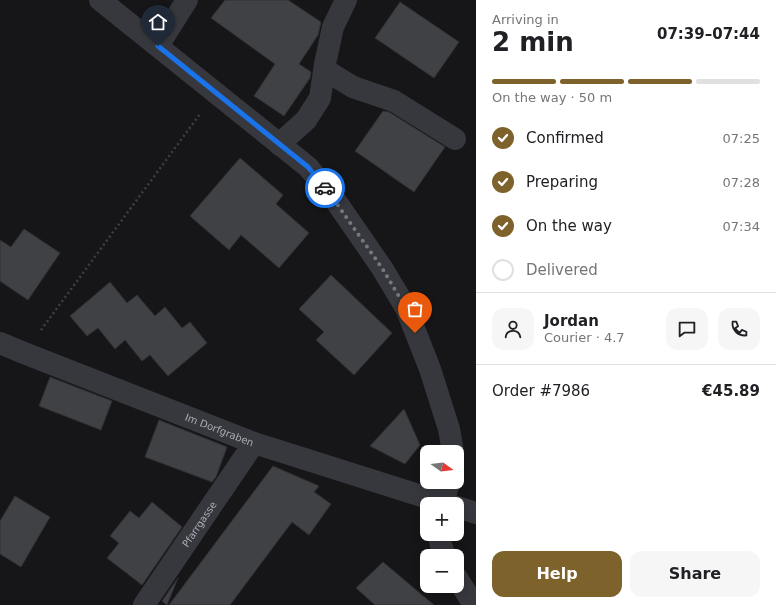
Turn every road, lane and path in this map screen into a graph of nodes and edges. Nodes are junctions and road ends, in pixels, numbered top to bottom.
1 (100, 0) edge
2 (187, 0) edge
3 (346, 0) edge
4 (158, 46) junction
5 (325, 70) junction
6 (216, 93) junction
7 (455, 139) dead end
8 (280, 145) junction
9 (0, 343) edge
10 (24, 353) junction
11 (254, 443) junction
12 (451, 445) edge
13 (423, 497) edge
14 (464, 510) edge
15 (476, 513) edge
16 (464, 589) edge
17 (144, 605) edge
18 (474, 605) edge

1 - 4 street
2 - 4 street
3 - 5 street
4 - 6 street
5 - 7 street
5 - 8 street
6 - 8 street
6 - 10 path
8 - 12 street
9 - 10 street, Im Dorfgraben
10 - 11 street, Im Dorfgraben
11 - 13 street, Im Dorfgraben
11 - 17 street, Pfarrgasse
14 - 15 street, Im Dorfgraben
16 - 18 street

